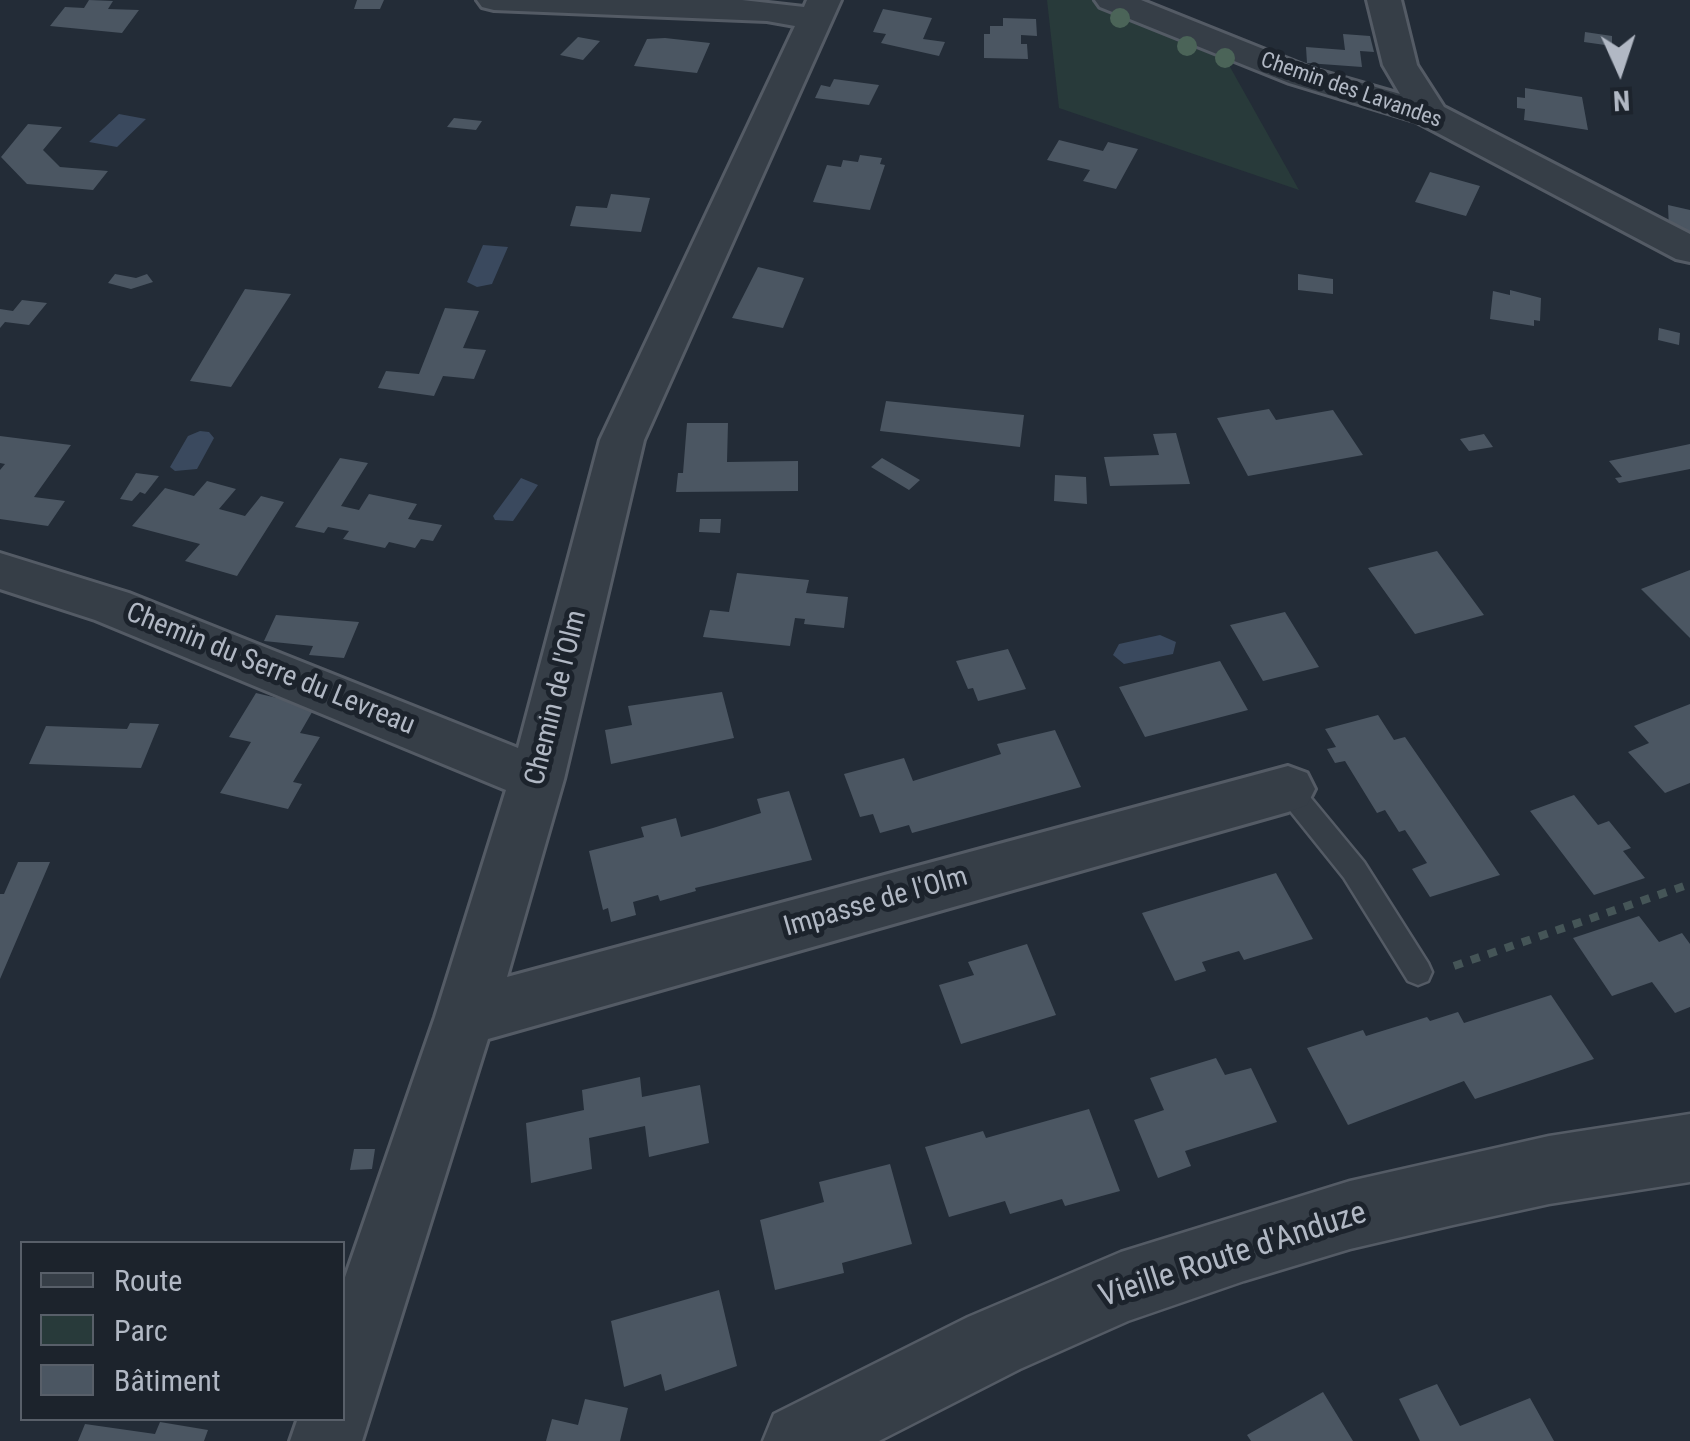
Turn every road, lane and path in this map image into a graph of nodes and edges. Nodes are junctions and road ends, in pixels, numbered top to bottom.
1 (494, 0) edge
2 (1112, 0) edge
3 (1384, 0) edge
4 (819, 11) edge
5 (1430, 114) junction
6 (1690, 250) edge
7 (0, 571) edge
8 (537, 779) junction
9 (1288, 789) joint
10 (1690, 884) edge
11 (1418, 972) joint
12 (465, 1017) junction
13 (1690, 1148) edge
14 (345, 1382) edge
15 (801, 1441) edge

1 - 4 street, Chemin de l'Olm
2 - 5 street, Chemin des Lavandes
3 - 5 street
4 - 8 street, Chemin de l'Olm
5 - 6 street, Chemin des Lavandes
7 - 8 street, Chemin du Serre du Levreau
8 - 12 street, Chemin de l'Olm
9 - 11 lane
9 - 12 street, Impasse de l'Olm
10 - 11 path
12 - 14 street, Chemin de l'Olm
13 - 15 street, Vieille Route d'Anduze

